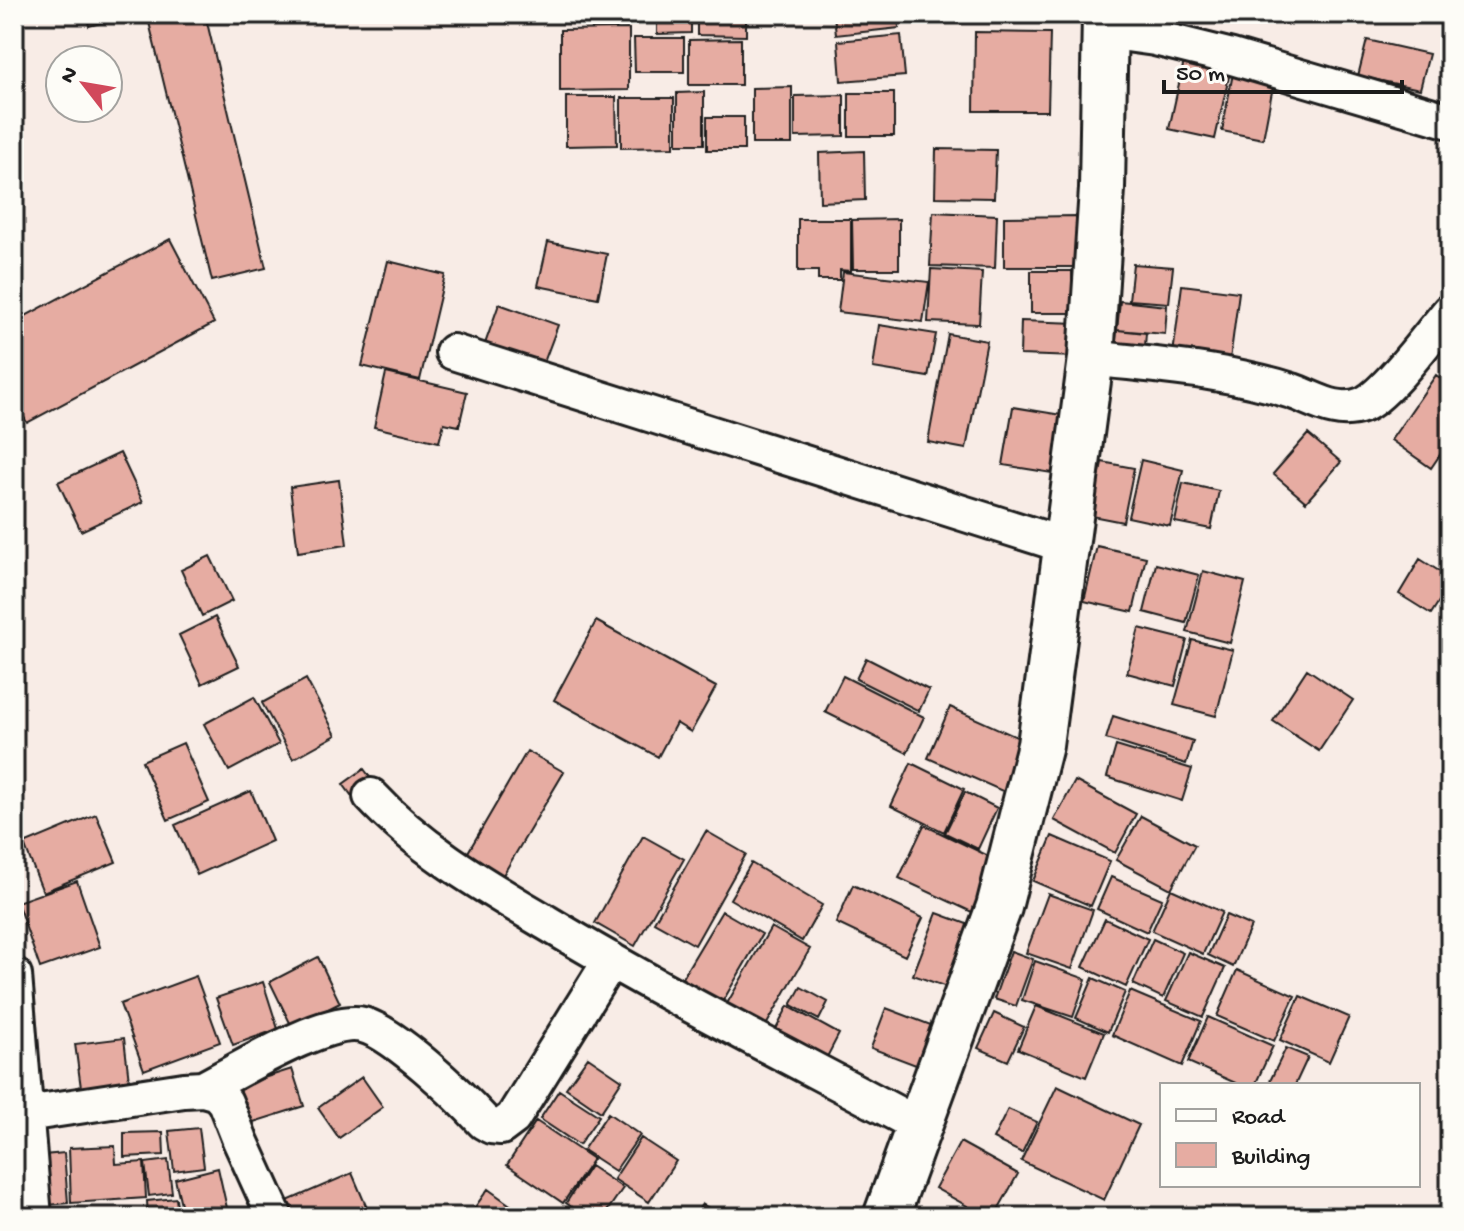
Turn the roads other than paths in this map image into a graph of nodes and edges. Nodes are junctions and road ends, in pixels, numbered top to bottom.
1 (1105, 22) edge
2 (1450, 121) edge
3 (1450, 311) edge
4 (453, 352) dead end
5 (1091, 358) junction
6 (1067, 546) junction
7 (371, 796) dead end
8 (611, 960) junction
9 (14, 975) edge
10 (203, 1089) junction
11 (26, 1114) junction
12 (920, 1126) junction
13 (34, 1217) edge
14 (275, 1217) edge
15 (886, 1217) edge

1 - 2 street
1 - 5 street
3 - 5 street
4 - 6 street
5 - 6 street
6 - 12 street
7 - 8 street
8 - 10 street
8 - 12 street
9 - 11 street
10 - 11 street
10 - 14 street
11 - 13 street
12 - 15 street

